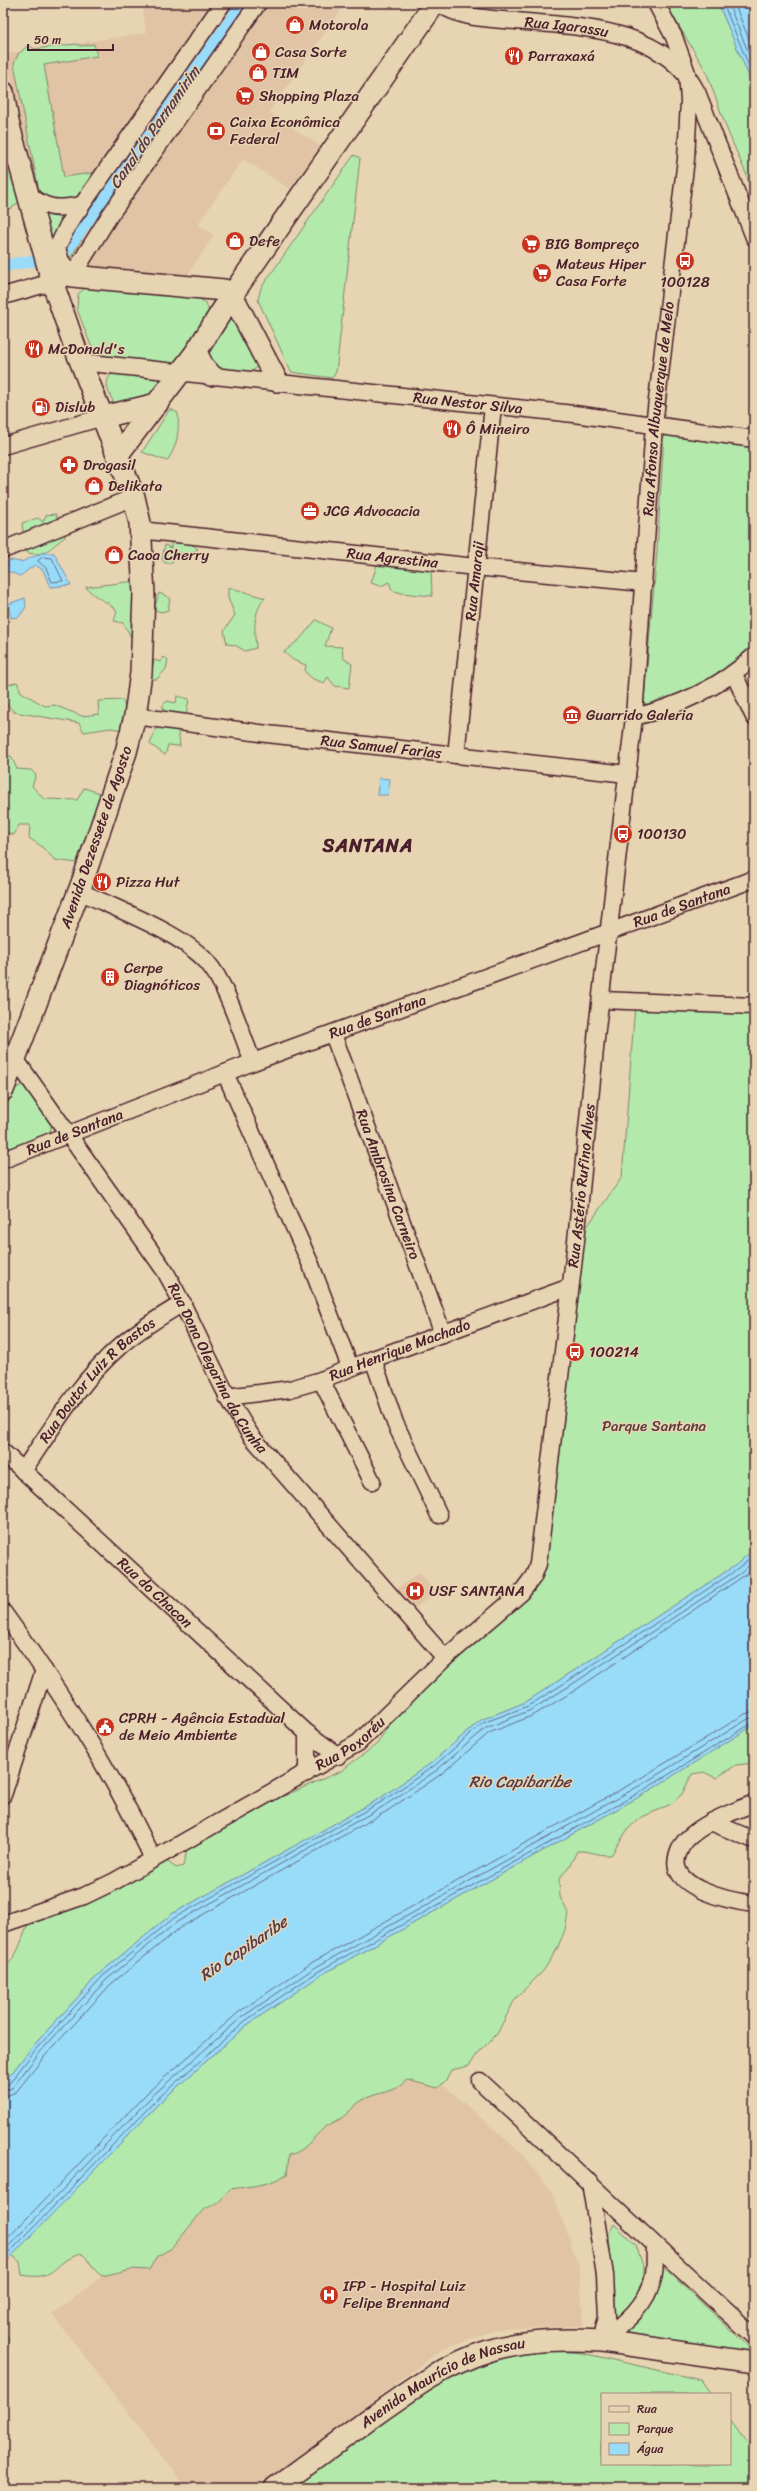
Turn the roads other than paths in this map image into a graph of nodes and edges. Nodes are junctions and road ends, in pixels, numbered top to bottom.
1 (223, 3) edge
2 (258, 3) edge
3 (437, 3) edge
4 (656, 3) edge
5 (687, 73) junction
6 (3, 92) edge
7 (5, 123) edge
8 (26, 193) junction
9 (81, 205) junction
10 (754, 237) edge
11 (75, 270) junction
12 (52, 281) junction
13 (203, 289) junction
14 (232, 295) junction
15 (3, 296) edge
16 (217, 320) junction
17 (196, 352) junction
18 (81, 362) junction
19 (180, 372) junction
20 (211, 375) junction
21 (277, 381) junction
22 (157, 404) junction
23 (493, 406) junction
24 (103, 417) junction
25 (654, 425) junction
26 (754, 439) edge
27 (3, 446) edge
28 (119, 453) junction
29 (134, 497) junction
30 (140, 530) junction
31 (3, 550) edge
32 (475, 567) junction
33 (644, 583) junction
34 (754, 656) edge
35 (734, 674) junction
36 (135, 716) junction
37 (634, 717) junction
38 (754, 717) edge
39 (456, 755) junction
40 (627, 774) junction
41 (754, 879) edge
42 (79, 891) junction
43 (608, 933) junction
44 (601, 1000) junction
45 (754, 1006) edge
46 (333, 1034) junction
47 (16, 1060) junction
48 (252, 1062) junction
49 (225, 1073) junction
50 (3, 1090) edge
51 (68, 1134) junction
52 (3, 1160) edge
53 (570, 1288) junction
54 (183, 1303) junction
55 (443, 1334) junction
56 (373, 1359) junction
57 (350, 1367) junction
58 (321, 1380) junction
59 (227, 1397) junction
60 (3, 1452) edge
61 (23, 1470) junction
62 (372, 1481) dead end
63 (439, 1515) dead end
64 (521, 1593) joint
65 (3, 1612) edge
66 (444, 1658) junction
67 (44, 1670) junction
68 (307, 1733) junction
69 (338, 1756) junction
70 (307, 1773) junction
71 (3, 1796) edge
72 (754, 1803) edge
73 (711, 1822) junction
74 (754, 1840) edge
75 (153, 1859) junction
76 (754, 1904) edge
77 (3, 1924) edge
78 (480, 2080) dead end
79 (590, 2182) junction
80 (655, 2247) junction
81 (754, 2336) edge
82 (602, 2341) junction
83 (754, 2363) edge
84 (275, 2488) edge

1 - 9 street
2 - 11 street
3 - 5 street, Rua Igarassu
3 - 14 main road
4 - 5 street, Rua Afonso Albuquerque de Melo
5 - 10 street
5 - 25 street, Rua Afonso Albuquerque de Melo
6 - 7 main road, Avenida Dezessete de Agosto
7 - 8 main road, Avenida Dezessete de Agosto
8 - 9 street
8 - 12 main road, Avenida Dezessete de Agosto
9 - 11 street
11 - 12 street
11 - 13 main road
12 - 15 street
12 - 18 main road, Avenida Dezessete de Agosto
13 - 14 main road
13 - 16 main road
14 - 16 main road
14 - 21 main road
16 - 17 main road
17 - 19 main road
17 - 20 main road
18 - 19 street, Rua Nestor Silva
18 - 24 main road, Avenida Dezessete de Agosto
19 - 20 street, Rua Nestor Silva
19 - 22 main road
20 - 21 street, Rua Nestor Silva
21 - 23 street, Rua Nestor Silva
22 - 24 main road
22 - 28 main road
23 - 25 street, Rua Nestor Silva
23 - 32 street, Rua Amaraji
24 - 27 street
24 - 28 main road, Avenida Dezessete de Agosto
25 - 26 street, Rua Nestor Silva
25 - 33 street, Rua Afonso Albuquerque de Melo
28 - 29 main road, Avenida Dezessete de Agosto
29 - 30 main road, Avenida Dezessete de Agosto
29 - 31 street
30 - 32 street, Rua Agrestina
30 - 36 main road, Avenida Dezessete de Agosto
32 - 33 street, Rua Agrestina
32 - 39 street, Rua Amaraji
33 - 37 street, Rua Afonso Albuquerque de Melo
34 - 35 street
35 - 37 street
35 - 38 street
36 - 39 street, Rua Samuel Farias
36 - 42 main road, Avenida Dezessete de Agosto
37 - 40 street, Rua Afonso Albuquerque de Melo
39 - 40 street, Rua Samuel Farias
40 - 43 street, Rua Astério Rufino Alves
41 - 43 street, Rua de Santana
42 - 47 main road, Avenida Dezessete de Agosto
42 - 48 street
43 - 44 street, Rua Astério Rufino Alves
43 - 46 street, Rua de Santana
44 - 45 street
44 - 53 street, Rua Astério Rufino Alves
46 - 48 street, Rua de Santana
46 - 55 street, Rua Ambrosina Carneiro
47 - 50 main road, Avenida Dezessete de Agosto
47 - 51 street, Rua Dona Olegarina da Cunha
48 - 49 street, Rua de Santana
49 - 51 street, Rua de Santana
49 - 57 street
51 - 52 street, Rua de Santana
51 - 54 street, Rua Dona Olegarina da Cunha
53 - 55 street, Rua Henrique Machado
53 - 64 street, Rua Astério Rufino Alves
54 - 59 street, Rua Dona Olegarina da Cunha
54 - 61 street, Rua Doutor Luiz R Bastos
55 - 56 street, Rua Henrique Machado
56 - 57 street, Rua Henrique Machado
56 - 63 street
57 - 58 street, Rua Henrique Machado
58 - 59 street, Rua Henrique Machado
58 - 62 street
59 - 66 street, Rua Dona Olegarina da Cunha
60 - 61 street, Rua do Chacon
61 - 68 street, Rua do Chacon
64 - 66 street, Rua Poxoréu
65 - 67 street
66 - 69 street, Rua Poxoréu
67 - 71 street
67 - 75 street
68 - 69 street, Rua do Chacon
68 - 70 street
69 - 70 street, Rua Poxoréu
70 - 75 street, Rua Poxoréu
72 - 73 street
73 - 74 street
73 - 76 street
75 - 77 street, Rua Poxoréu
78 - 79 street
79 - 80 street
79 - 82 street
80 - 81 street
80 - 82 street
82 - 83 main road, Avenida Maurício de Nassau
82 - 84 main road, Avenida Maurício de Nassau

